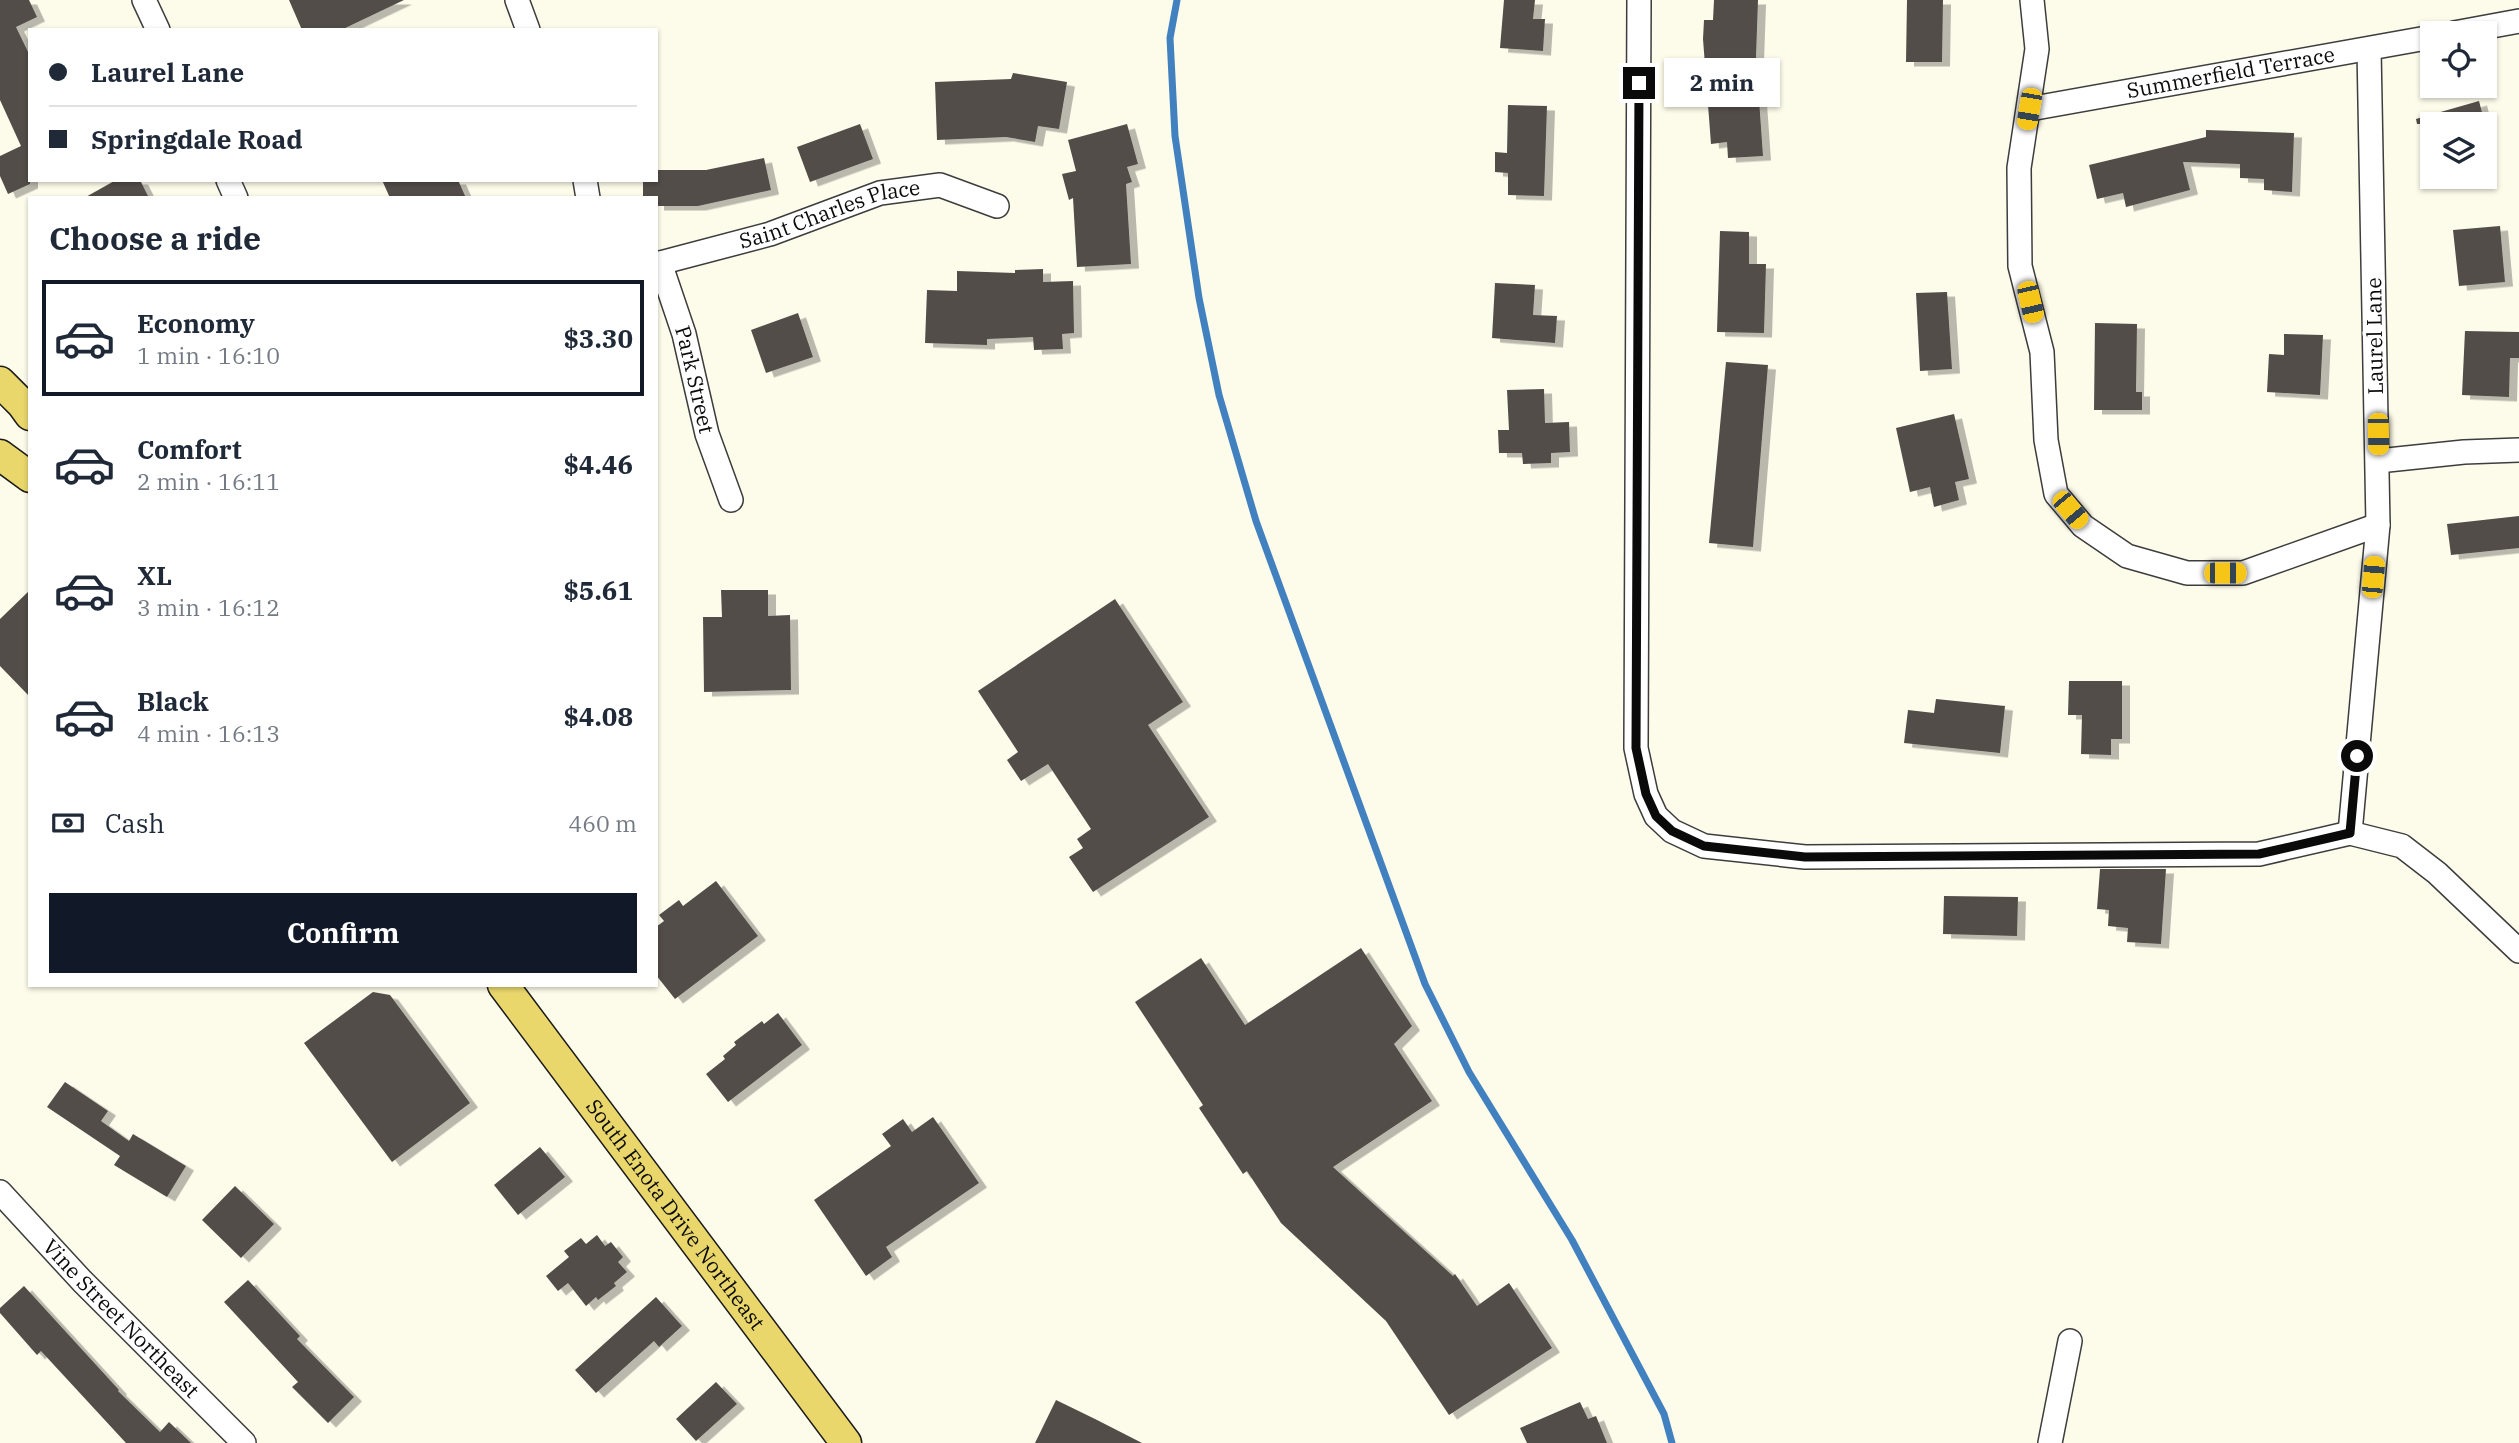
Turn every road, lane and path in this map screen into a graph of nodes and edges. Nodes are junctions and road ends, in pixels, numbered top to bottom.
1 (144, 0) edge
2 (517, 0) edge
3 (1639, 0) edge
4 (2032, 0) edge
5 (2519, 22) edge
6 (2497, 26) edge
7 (157, 28) edge
8 (527, 28) edge
9 (2420, 39) edge
10 (2369, 49) junction
11 (2029, 109) junction
12 (997, 206) dead end
13 (658, 263) edge
14 (0, 382) edge
15 (0, 406) edge
16 (28, 412) edge
17 (28, 426) edge
18 (2519, 450) edge
19 (0, 455) edge
20 (2378, 461) junction
21 (28, 475) edge
22 (731, 500) dead end
23 (2378, 525) junction
24 (2350, 833) junction
25 (2519, 951) edge
26 (504, 987) edge
27 (0, 1192) edge
28 (2070, 1340) dead end
29 (244, 1443) edge
30 (846, 1443) edge
31 (2050, 1443) edge

1 - 7 street
2 - 8 street
3 - 24 street
4 - 11 street
5 - 6 street
9 - 10 street, Summerfield Terrace
10 - 11 street, Summerfield Terrace
10 - 20 street, Laurel Lane
11 - 23 street
12 - 13 street, Saint Charles Place
13 - 22 street, Park Street
14 - 16 main road
15 - 17 main road
18 - 20 street
19 - 21 main road
20 - 23 street, Laurel Lane
23 - 24 street, Laurel Lane
24 - 25 street
26 - 30 main road, South Enota Drive Northeast
27 - 29 street, Vine Street Northeast
28 - 31 street

